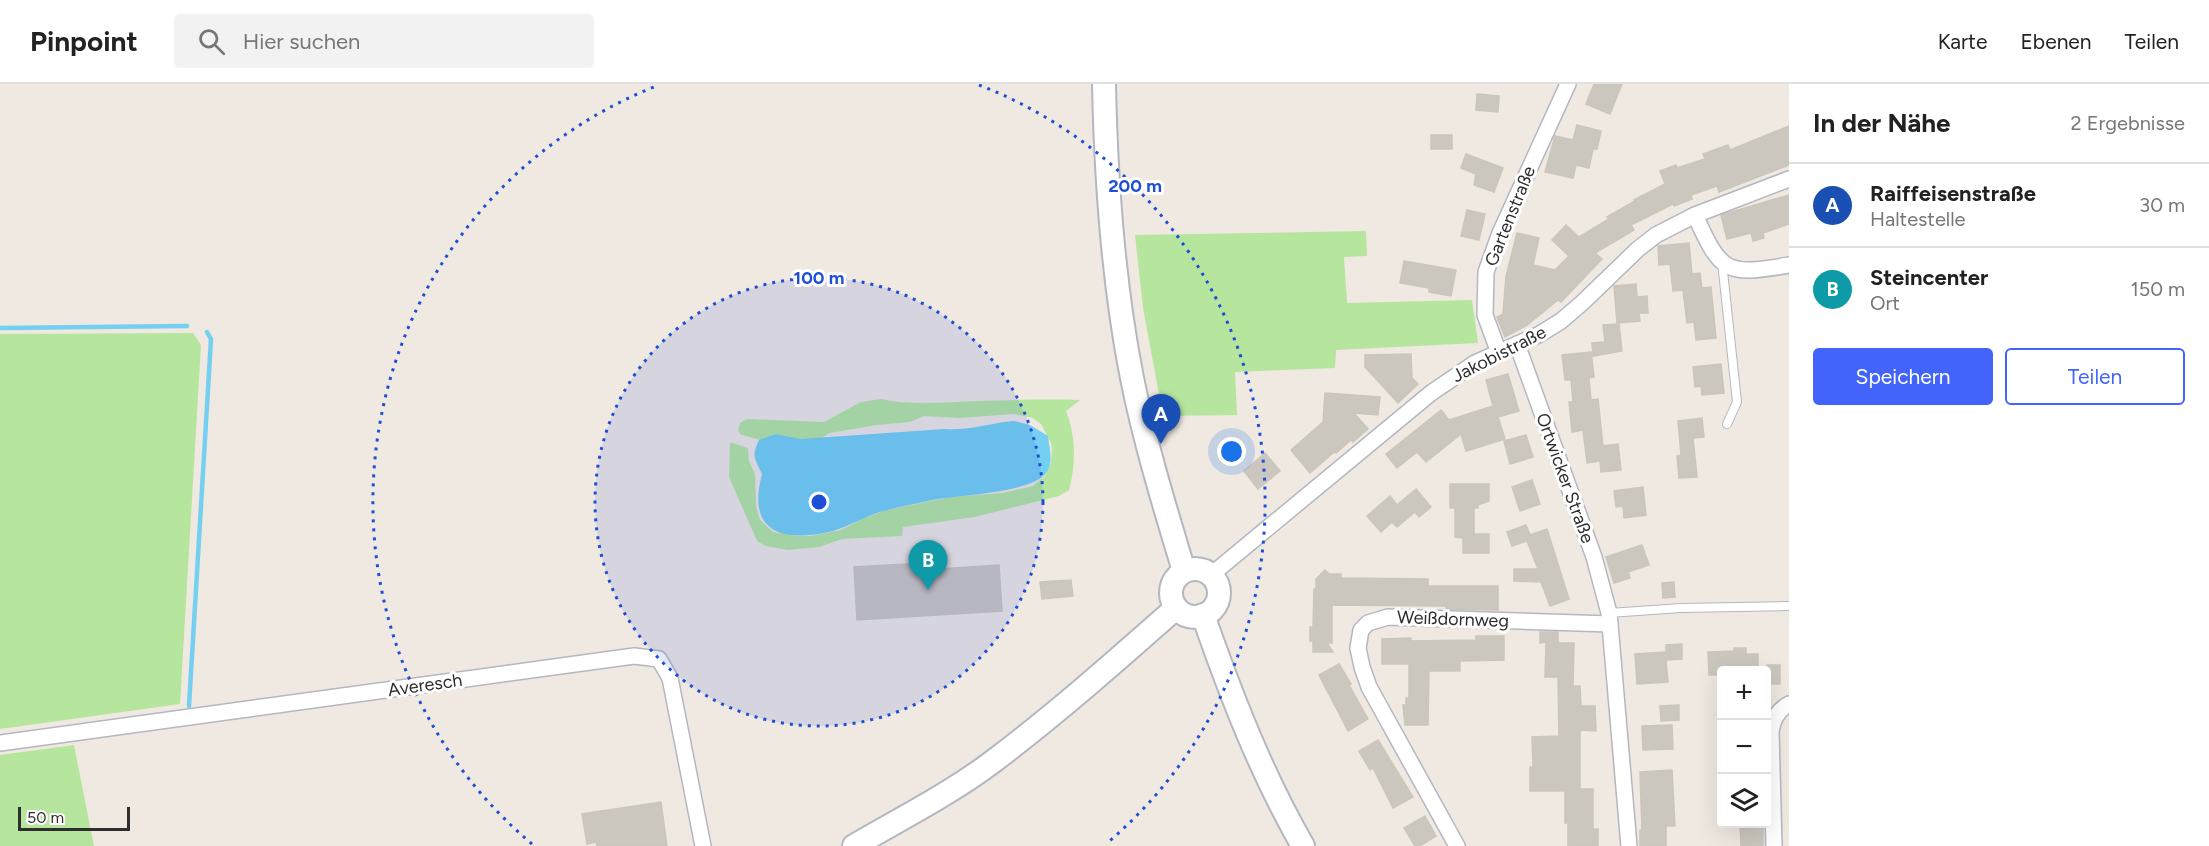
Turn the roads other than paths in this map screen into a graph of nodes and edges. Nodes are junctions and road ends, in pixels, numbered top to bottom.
1 (1104, 84) edge
2 (1568, 84) edge
3 (1789, 179) edge
4 (1695, 215) junction
5 (1722, 262) junction
6 (1789, 265) edge
7 (1517, 344) junction
8 (1499, 353) junction
9 (1727, 424) dead end
10 (1219, 568) junction
11 (1184, 571) junction
12 (1789, 606) edge
13 (1176, 608) junction
14 (1203, 615) junction
15 (1609, 619) junction
16 (1789, 704) edge
17 (0, 743) edge
18 (703, 846) edge
19 (854, 846) edge
20 (1303, 846) edge
21 (1457, 846) edge
22 (1629, 846) edge
23 (1774, 846) edge

1 - 11 street
2 - 8 street, Gartenstraße
3 - 4 street, Jakobistraße
4 - 5 street
4 - 7 street, Jakobistraße
5 - 6 street
5 - 9 lane
7 - 8 street, Jakobistraße
7 - 15 street, Ortwicker Straße
8 - 10 street, Jakobistraße
10 - 11 street
10 - 14 street
11 - 13 street
12 - 15 lane
13 - 14 street
13 - 19 street
14 - 20 street
15 - 21 street, Weißdornweg
15 - 22 street, Ortwicker Straße
16 - 23 street
17 - 18 street, Averesch

